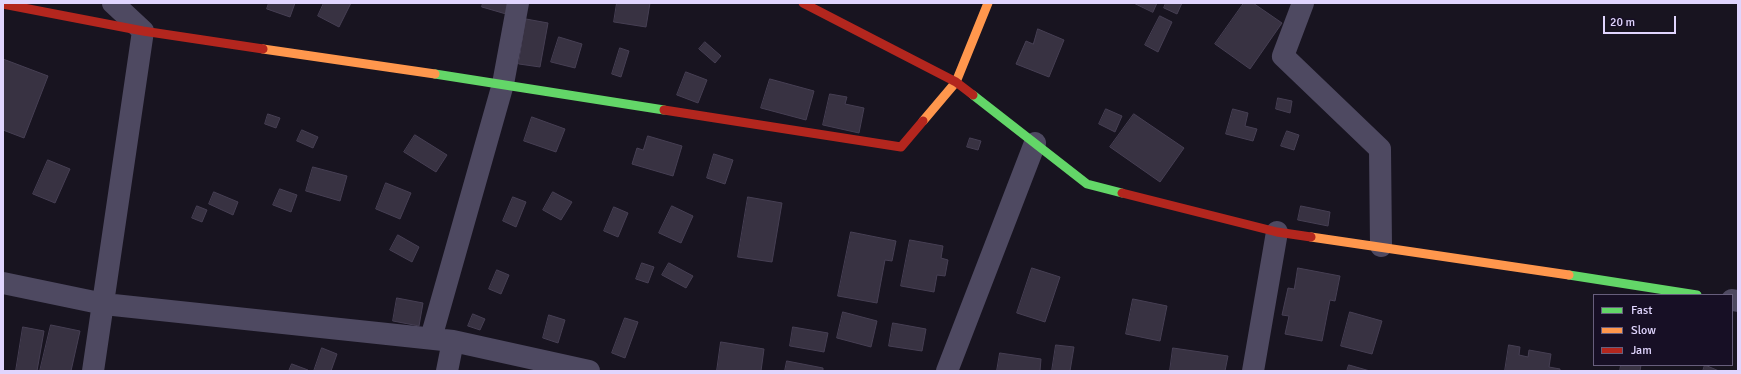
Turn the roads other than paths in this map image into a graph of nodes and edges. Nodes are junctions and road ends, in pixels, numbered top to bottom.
1 (112, 3) edge
2 (518, 3) edge
3 (803, 3) edge
4 (988, 3) edge
5 (1303, 3) edge
6 (3, 4) edge
7 (143, 31) junction
8 (956, 82) junction
9 (503, 84) junction
10 (1035, 143) junction
11 (1277, 232) junction
12 (1381, 246) junction
13 (3, 284) edge
14 (1691, 294) edge
15 (104, 304) junction
16 (431, 338) junction
17 (453, 341) junction
18 (93, 371) edge
19 (447, 371) edge
20 (589, 371) edge
21 (947, 371) edge
22 (1253, 371) edge

1 - 7 street
2 - 9 street
3 - 8 street
4 - 8 street
5 - 12 street
6 - 7 street
7 - 9 street
7 - 15 street
8 - 9 street
8 - 10 street
9 - 16 street
10 - 11 street
10 - 21 street
11 - 12 street
11 - 22 street
12 - 14 street
13 - 15 street
15 - 16 street
15 - 18 street
16 - 17 street
17 - 19 street
17 - 20 street

